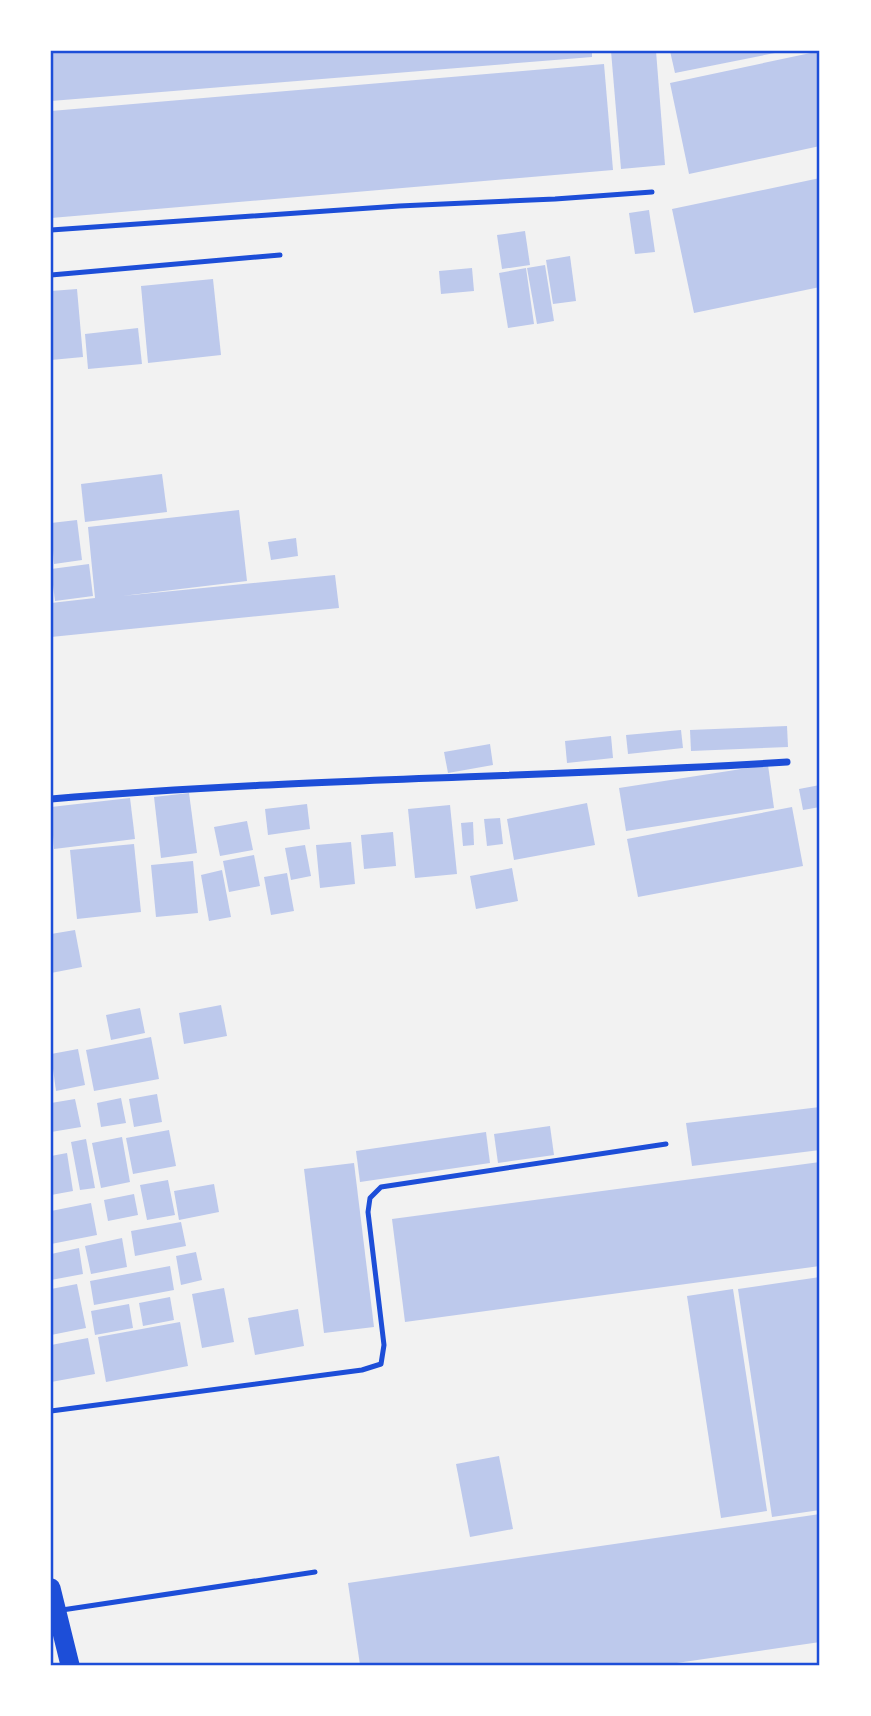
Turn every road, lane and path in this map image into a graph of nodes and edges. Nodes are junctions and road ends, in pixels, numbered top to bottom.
1 (652, 191) dead end
2 (51, 230) edge
3 (279, 255) dead end
4 (51, 275) edge
5 (787, 762) dead end
6 (51, 799) edge
7 (666, 1144) dead end
8 (51, 1411) edge
9 (315, 1572) dead end
10 (51, 1588) edge
11 (56, 1611) junction
12 (71, 1665) edge

1 - 2 lane
3 - 4 lane
5 - 6 street
7 - 8 lane
9 - 11 lane
10 - 11 highway
11 - 12 highway

